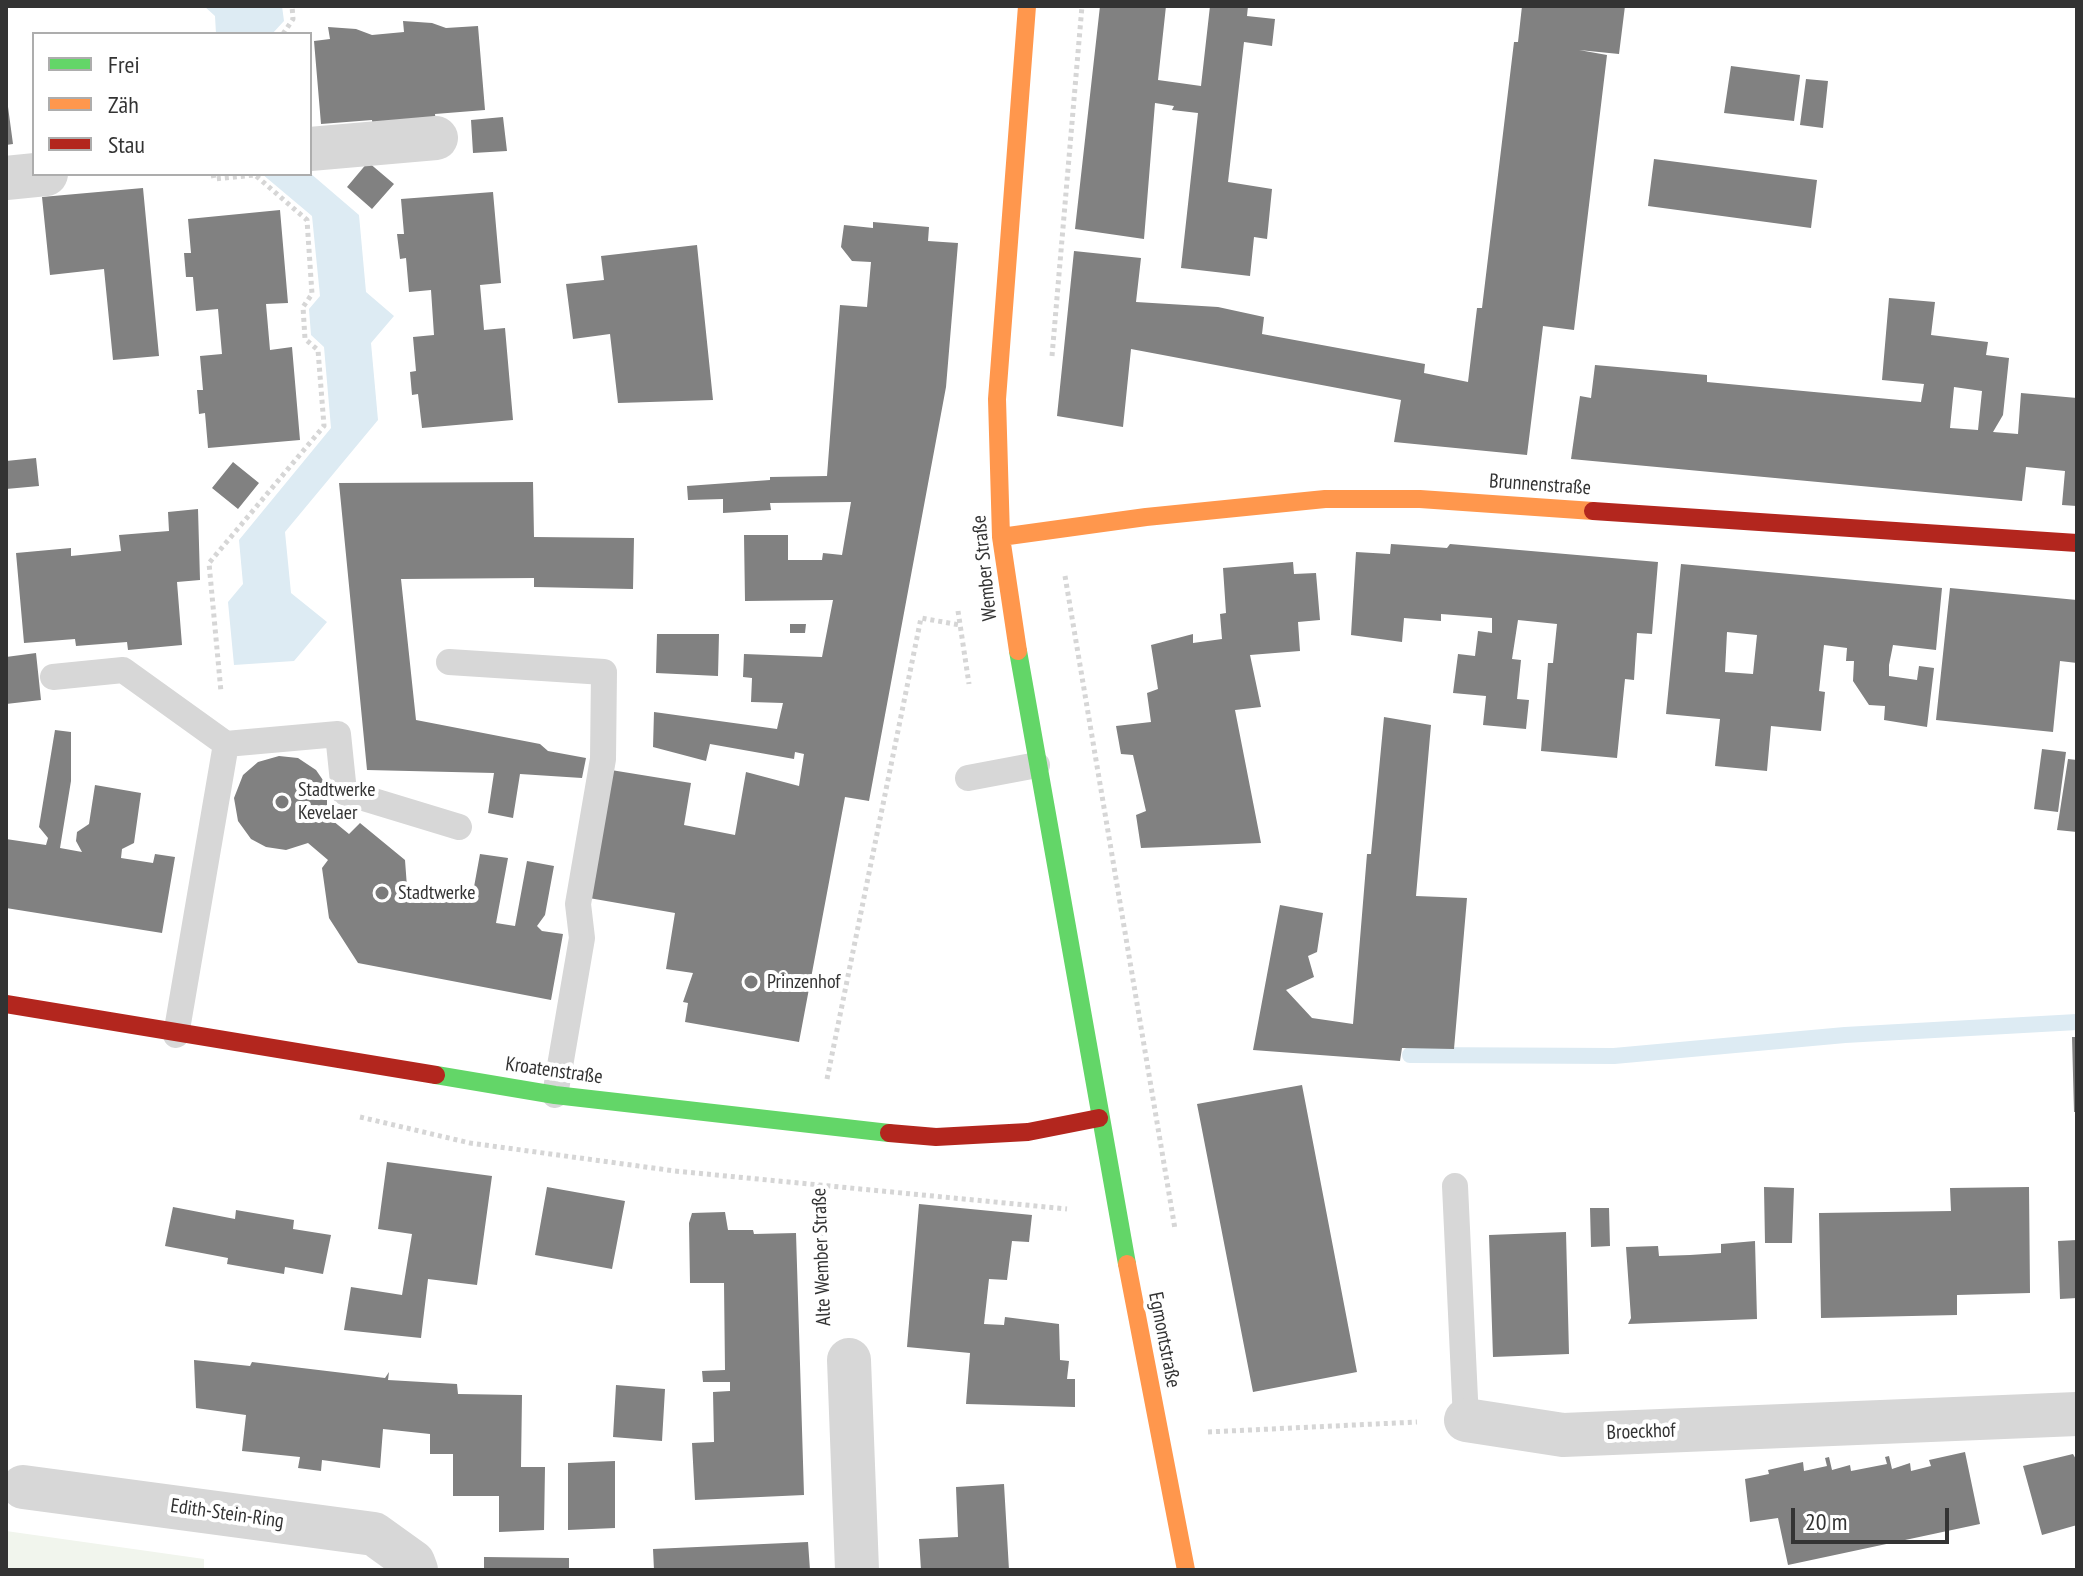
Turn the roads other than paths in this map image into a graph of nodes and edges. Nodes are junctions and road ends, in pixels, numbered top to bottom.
1 (1027, 6) edge
2 (436, 138) dead end
3 (312, 149) edge
4 (32, 175) edge
5 (6, 178) edge
6 (1001, 537) junction
7 (2077, 543) edge
8 (449, 662) dead end
9 (53, 677) dead end
10 (226, 744) junction
11 (1037, 765) junction
12 (968, 778) dead end
13 (459, 827) dead end
14 (6, 1004) edge
15 (176, 1035) junction
16 (555, 1095) junction
17 (1099, 1118) junction
18 (1455, 1186) dead end
19 (849, 1360) road end
20 (2077, 1414) edge
21 (1466, 1420) joint
22 (23, 1487) dead end
23 (416, 1570) edge
24 (857, 1570) edge
25 (1186, 1570) edge

1 - 6 street, Wember Straße
2 - 3 street
4 - 5 street
6 - 7 street, Brunnenstraße
6 - 11 street, Wember Straße
8 - 16 lane
9 - 10 lane
10 - 13 lane
10 - 15 lane
11 - 12 lane
11 - 17 street, Wember Straße
14 - 15 street, Kroatenstraße
15 - 16 street, Kroatenstraße
16 - 17 street, Kroatenstraße
17 - 25 street, Egmontstraße
18 - 21 lane
19 - 24 street
20 - 21 street, Broeckhof
22 - 23 street, Edith-Stein-Ring

